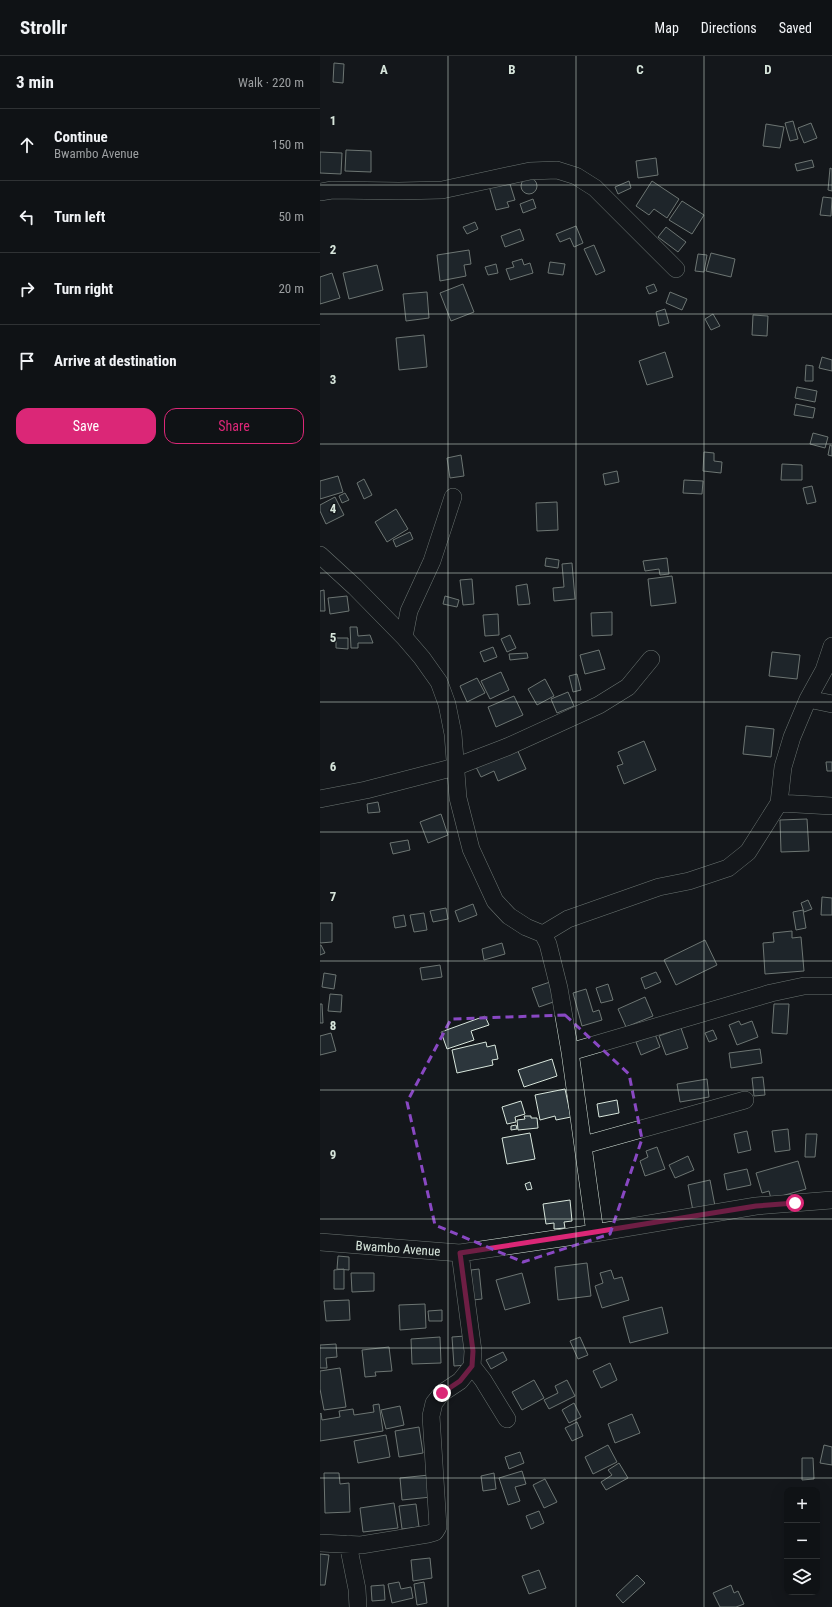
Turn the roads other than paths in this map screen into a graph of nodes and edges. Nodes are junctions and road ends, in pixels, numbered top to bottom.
1 (320, 192) edge
2 (676, 269) dead end
3 (453, 497) dead end
4 (320, 555) edge
5 (404, 637) junction
6 (832, 646) edge
7 (651, 659) dead end
8 (808, 699) junction
9 (832, 704) edge
10 (455, 767) junction
11 (320, 799) edge
12 (779, 803) junction
13 (832, 806) edge
14 (543, 934) junction
15 (832, 986) edge
16 (570, 1052) junction
17 (745, 1100) dead end
18 (584, 1146) junction
19 (832, 1200) edge
20 (595, 1232) junction
21 (320, 1242) edge
22 (460, 1253) junction
23 (472, 1366) junction
24 (507, 1419) dead end
25 (320, 1543) edge
26 (348, 1544) junction
27 (358, 1607) edge

1 - 2 street
3 - 5 street
4 - 5 street
5 - 10 street
6 - 8 street
7 - 10 street
8 - 9 street
8 - 12 street
10 - 11 street
10 - 14 street
12 - 13 street
12 - 14 street
14 - 16 street
15 - 16 street
16 - 18 street
17 - 18 street
18 - 20 street
19 - 20 street, Bwambo Avenue
20 - 22 street, Bwambo Avenue
21 - 22 street, Bwambo Avenue
22 - 23 street
23 - 24 street
23 - 26 street
25 - 26 street
26 - 27 street

